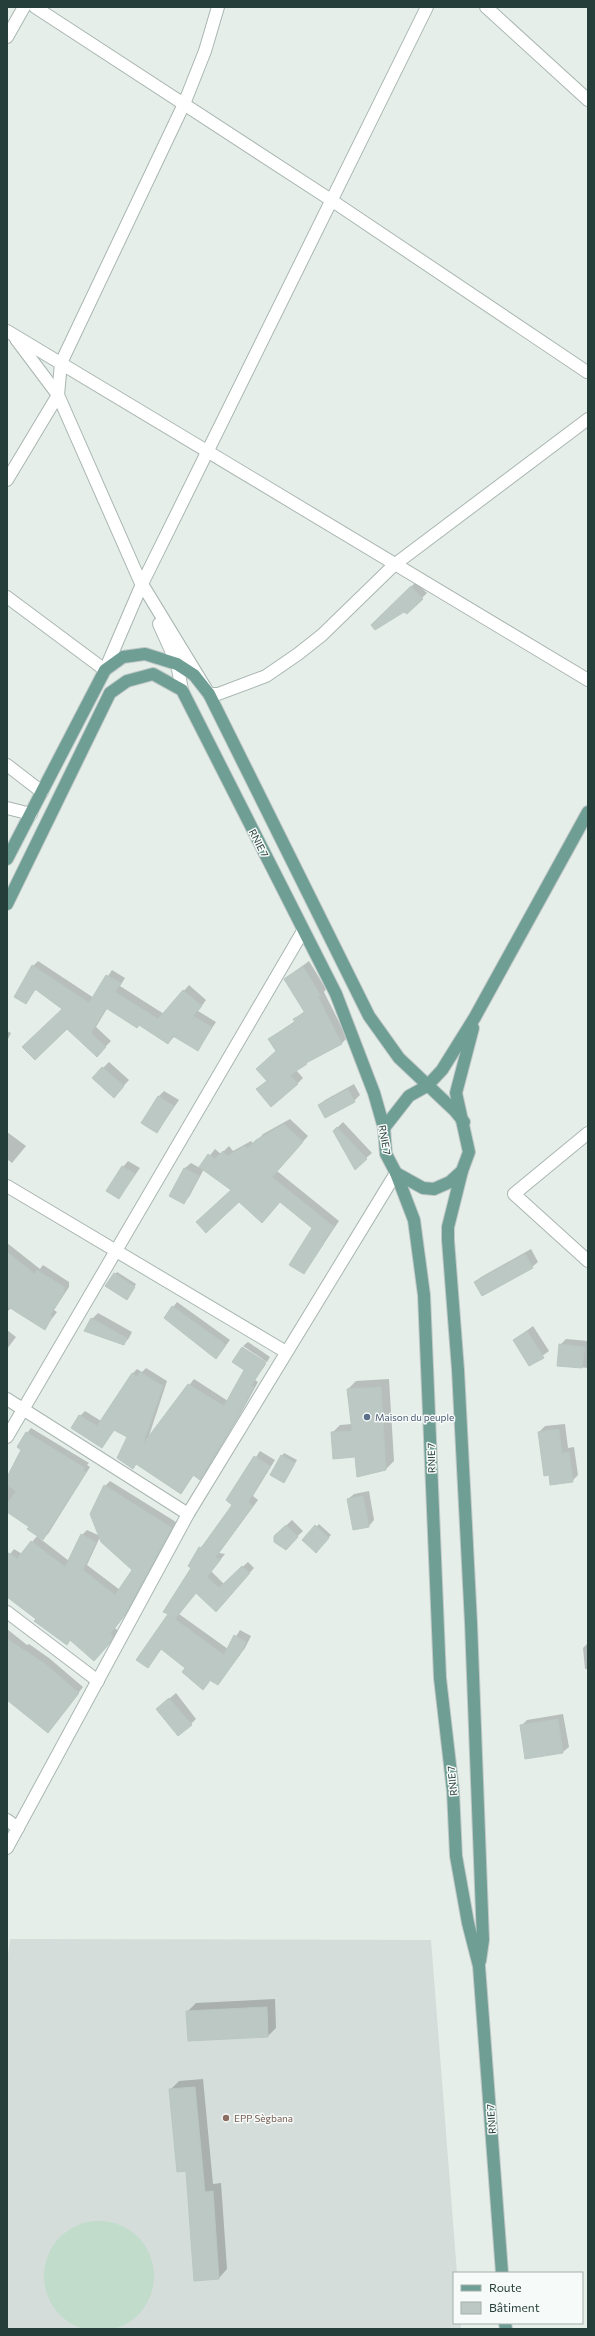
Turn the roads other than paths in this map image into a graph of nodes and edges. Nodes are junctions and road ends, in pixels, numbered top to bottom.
1 (24, 7) edge
2 (35, 7) edge
3 (218, 7) edge
4 (427, 7) edge
5 (486, 7) edge
6 (7, 37) edge
7 (588, 100) edge
8 (184, 104) junction
9 (331, 200) junction
10 (10, 333) edge
11 (61, 363) junction
12 (588, 372) edge
13 (58, 395) junction
14 (588, 419) edge
15 (208, 452) junction
16 (7, 480) edge
17 (394, 565) junction
18 (142, 584) junction
19 (7, 597) edge
20 (177, 664) junction
21 (105, 670) junction
22 (588, 680) edge
23 (182, 690) junction
24 (209, 694) junction
25 (7, 764) edge
26 (42, 792) junction
27 (7, 808) edge
28 (588, 812) edge
29 (31, 814) junction
30 (7, 859) edge
31 (7, 904) edge
32 (303, 931) junction
33 (475, 1017) junction
34 (427, 1086) junction
35 (464, 1122) junction
36 (384, 1128) junction
37 (588, 1133) edge
38 (462, 1171) junction
39 (396, 1173) junction
40 (7, 1186) edge
41 (116, 1251) junction
42 (588, 1261) edge
43 (286, 1352) junction
44 (7, 1399) edge
45 (25, 1408) junction
46 (7, 1437) edge
47 (188, 1514) junction
48 (7, 1612) edge
49 (98, 1681) junction
50 (7, 1820) edge
51 (18, 1828) junction
52 (7, 1848) edge
53 (479, 1966) junction
54 (502, 2272) edge

1 - 6 street
2 - 8 street
3 - 8 street
4 - 9 street
5 - 7 street
8 - 9 street
8 - 11 street
9 - 12 street
9 - 15 street
10 - 11 street
10 - 13 street
11 - 13 street
11 - 15 street
13 - 16 street
13 - 18 street
14 - 17 street
15 - 17 street
15 - 18 street
17 - 22 street
17 - 24 street
18 - 20 street
18 - 21 street
18 - 24 street
19 - 21 street
20 - 21 main road
20 - 23 street
20 - 24 main road
21 - 26 main road
23 - 31 main road
23 - 32 main road, RNIE 7 / RNIE 7
24 - 34 main road
25 - 26 street
26 - 29 main road
27 - 29 street
28 - 33 main road
29 - 30 main road
32 - 36 main road, RNIE 7 / RNIE 7
32 - 41 street
33 - 34 main road
33 - 35 main road
34 - 35 main road
34 - 36 main road
35 - 38 main road
36 - 39 main road, RNIE 7 / RNIE 7
37 - 42 street
38 - 39 main road
38 - 53 main road, RNIE 7 / RNIE 7
39 - 43 street
39 - 53 main road, RNIE 7 / RNIE 7
40 - 41 street
41 - 43 street
41 - 45 street
43 - 47 street
44 - 45 street
45 - 46 street
45 - 47 street
47 - 49 street
48 - 49 street
49 - 51 street
50 - 51 street
51 - 52 street
53 - 54 main road, RNIE 7 / RNIE 7

